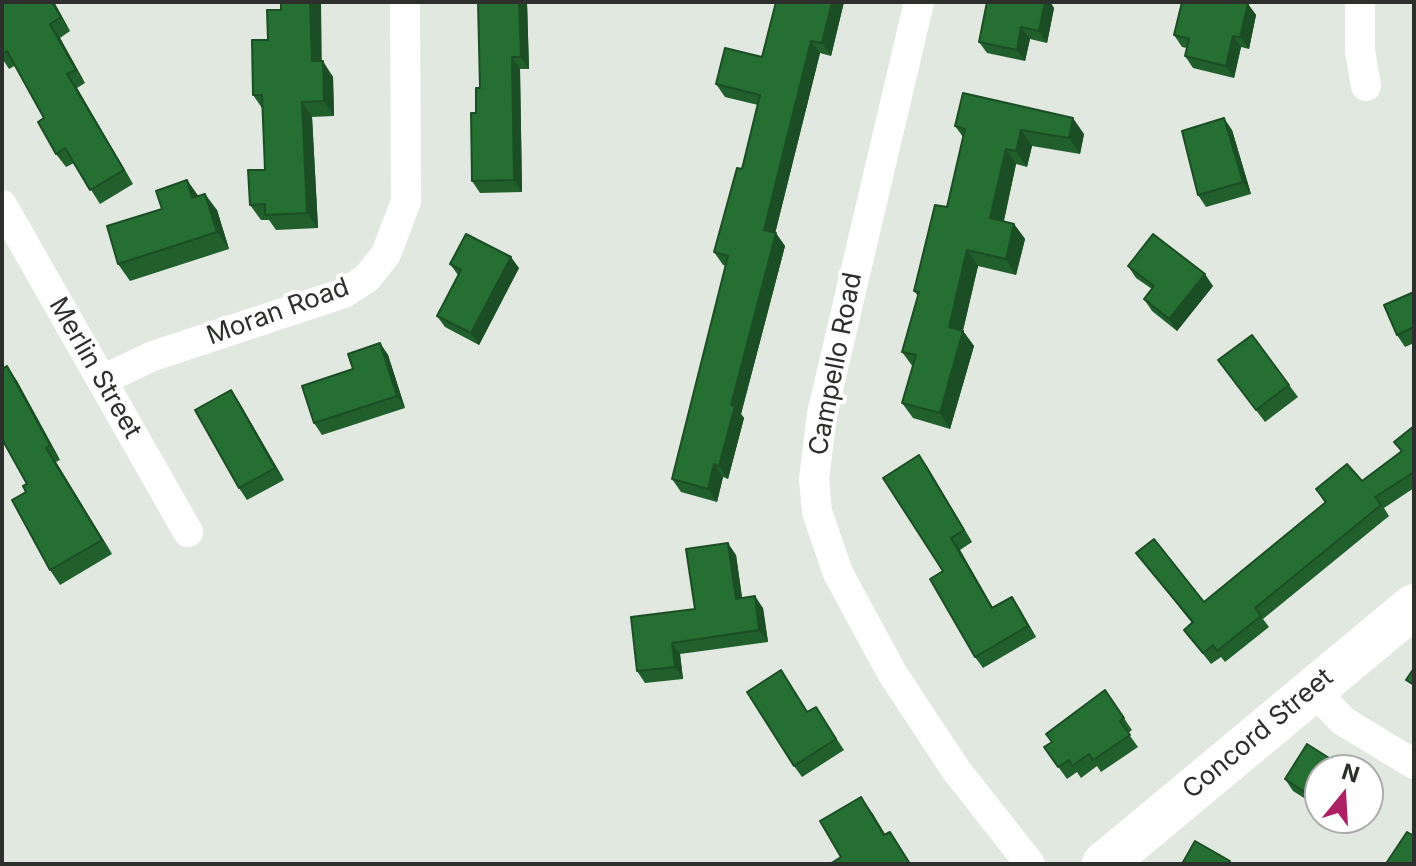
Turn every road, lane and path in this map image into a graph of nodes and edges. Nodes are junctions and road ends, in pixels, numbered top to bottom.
1 (405, 2) edge
2 (919, 2) edge
3 (1360, 2) edge
4 (1366, 86) dead end
5 (2, 205) edge
6 (102, 380) junction
7 (188, 532) dead end
8 (1414, 606) edge
9 (1312, 689) junction
10 (1414, 764) edge
11 (1030, 864) edge
12 (1104, 864) edge

1 - 6 street, Moran Road
2 - 11 street, Campello Road
3 - 4 street
5 - 6 street, Merlin Street
6 - 7 street, Merlin Street
8 - 9 main road, Concord Street
9 - 10 street
9 - 12 main road, Concord Street

